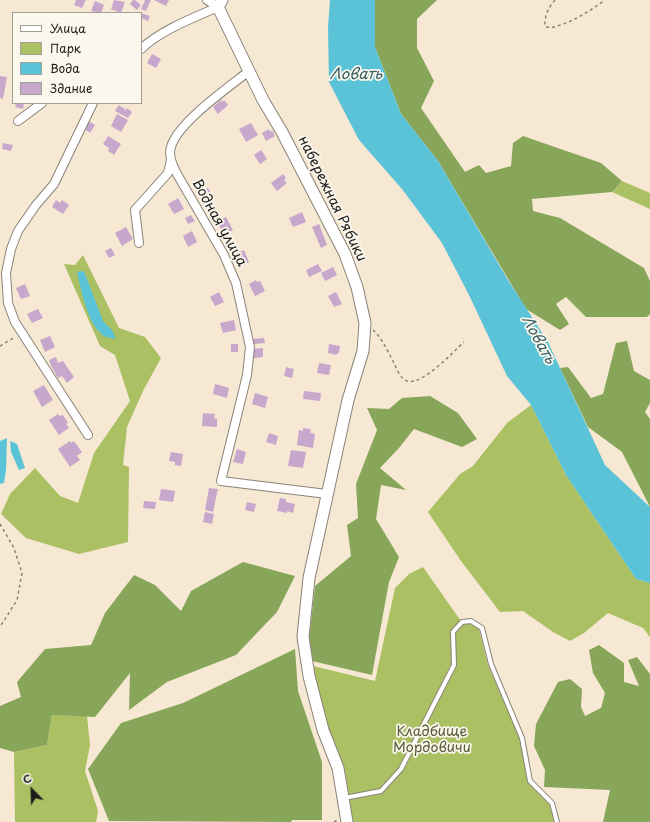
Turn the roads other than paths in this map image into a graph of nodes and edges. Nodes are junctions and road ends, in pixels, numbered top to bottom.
1 (207, 0) edge
2 (220, 4) edge
3 (142, 48) edge
4 (249, 70) junction
5 (41, 104) edge
6 (93, 104) edge
7 (18, 121) dead end
8 (171, 160) junction
9 (139, 243) dead end
10 (88, 435) dead end
11 (327, 494) junction
12 (343, 799) junction
13 (347, 822) edge
14 (557, 822) edge

1 - 2 street
2 - 3 street
2 - 4 street, набережная Рябики
4 - 8 street
4 - 11 street, набережная Рябики
5 - 7 street
6 - 10 street
8 - 9 street
8 - 11 street, Водная улица
11 - 12 street, набережная Рябики
12 - 13 street, набережная Рябики
12 - 14 lane

